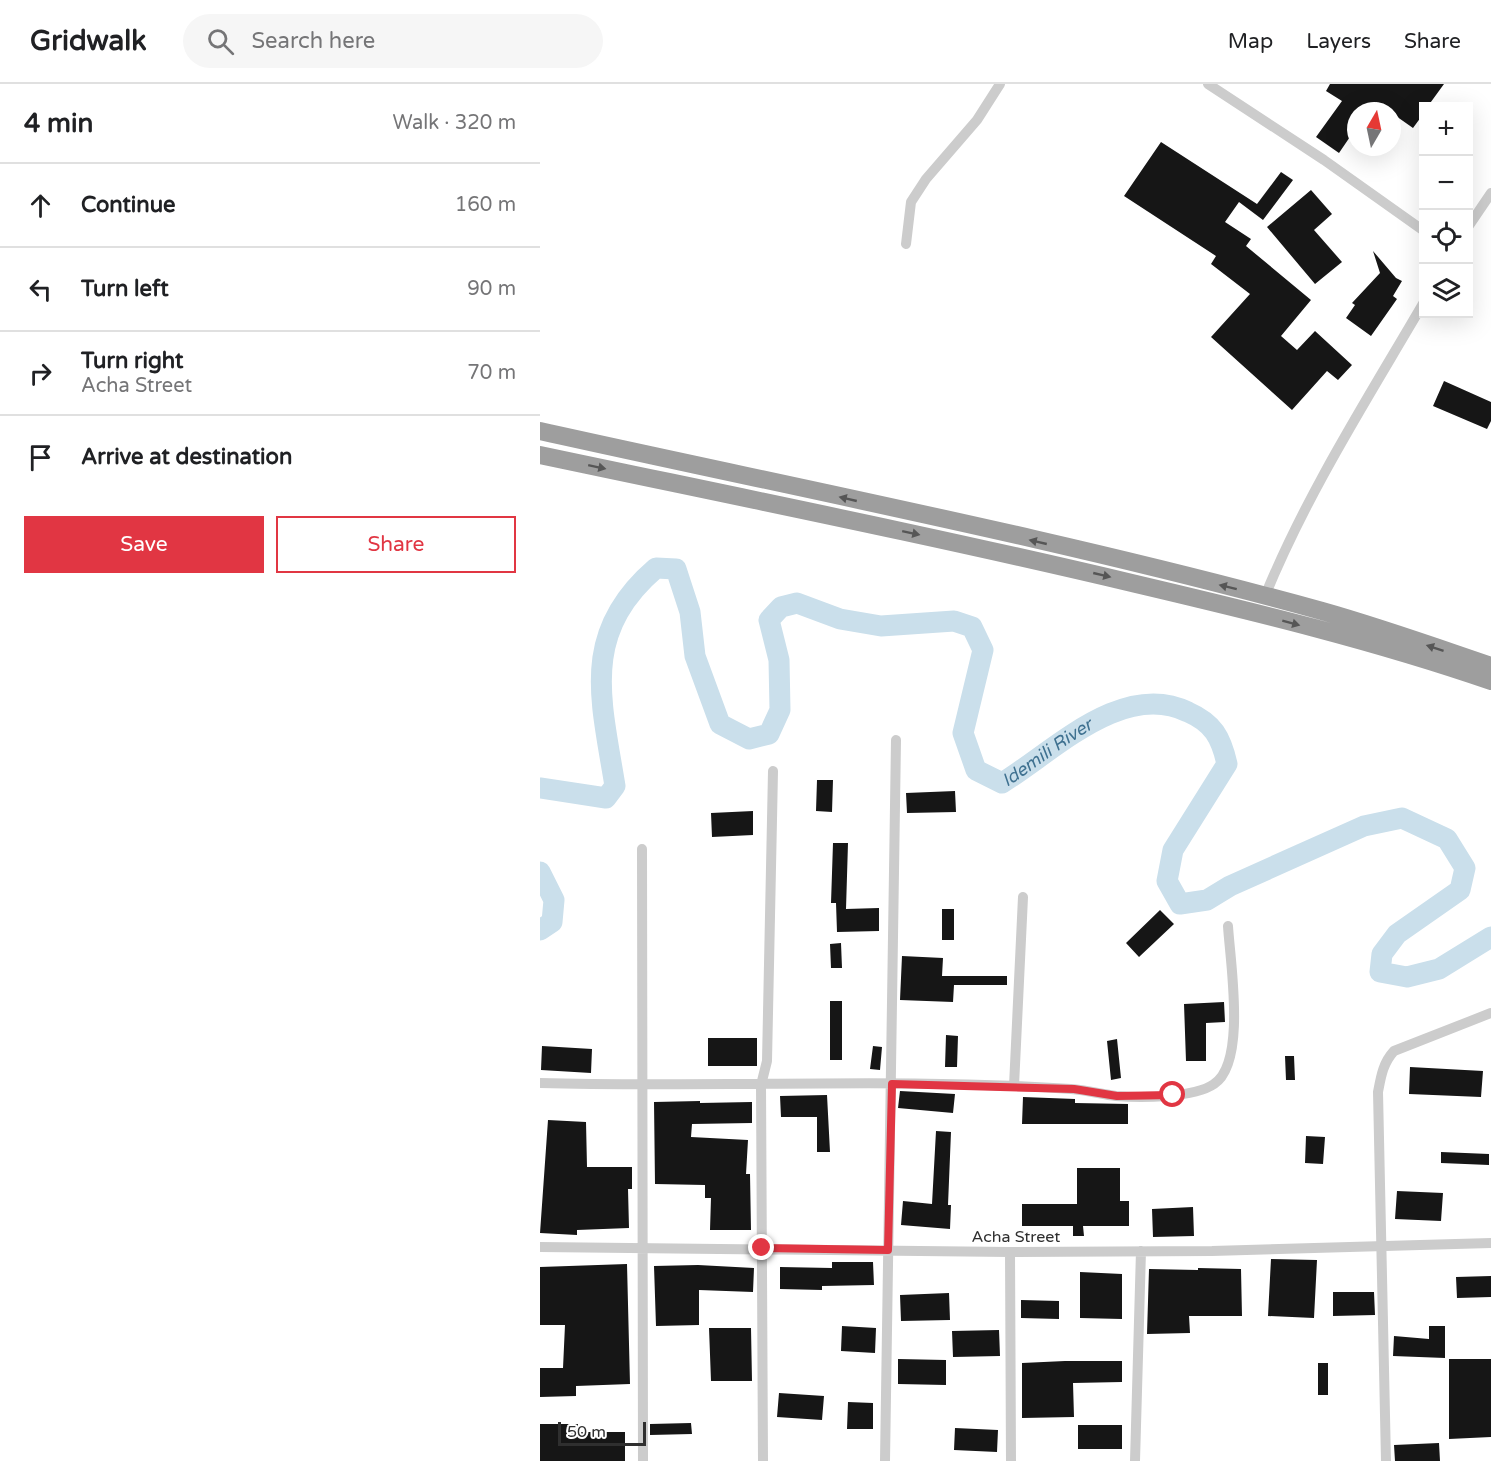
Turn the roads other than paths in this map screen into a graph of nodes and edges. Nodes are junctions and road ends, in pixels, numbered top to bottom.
1 (1000, 84) edge
2 (1208, 84) edge
3 (1491, 193) edge
4 (1473, 220) edge
5 (1419, 227) edge
6 (906, 244) dead end
7 (1419, 311) edge
8 (540, 432) edge
9 (540, 455) edge
10 (1265, 596) junction
11 (1491, 666) edge
12 (1491, 681) edge
13 (896, 740) dead end
14 (773, 771) dead end
15 (642, 849) dead end
16 (1023, 897) dead end
17 (1228, 926) dead end
18 (1491, 1013) edge
19 (540, 1083) edge
20 (892, 1084) junction
21 (761, 1085) junction
22 (644, 1086) junction
23 (1014, 1086) junction
24 (1491, 1243) edge
25 (1383, 1244) junction
26 (540, 1247) edge
27 (644, 1248) junction
28 (762, 1248) junction
29 (888, 1250) junction
30 (1141, 1251) junction
31 (1010, 1252) junction
32 (643, 1461) edge
33 (763, 1461) edge
34 (885, 1461) edge
35 (1011, 1461) edge
36 (1135, 1461) edge
37 (1386, 1461) edge

1 - 6 street
2 - 5 street
3 - 4 street
7 - 10 street
10 -> 8 highway
9 -> 12 highway
11 -> 10 highway
13 - 20 street
14 - 21 street
15 - 22 street
16 - 23 street
17 - 23 street
18 - 25 street
19 - 22 street
20 - 21 street
20 - 23 street
20 - 29 street
21 - 22 street
21 - 28 street
22 - 27 street
24 - 25 street, Acha Street
25 - 30 street, Acha Street
25 - 37 street
26 - 27 street, Acha Street
27 - 28 street, Acha Street
27 - 32 street
28 - 29 street, Acha Street
28 - 33 street
29 - 31 street, Acha Street
29 - 34 street
30 - 31 street, Acha Street
30 - 36 street
31 - 35 street

